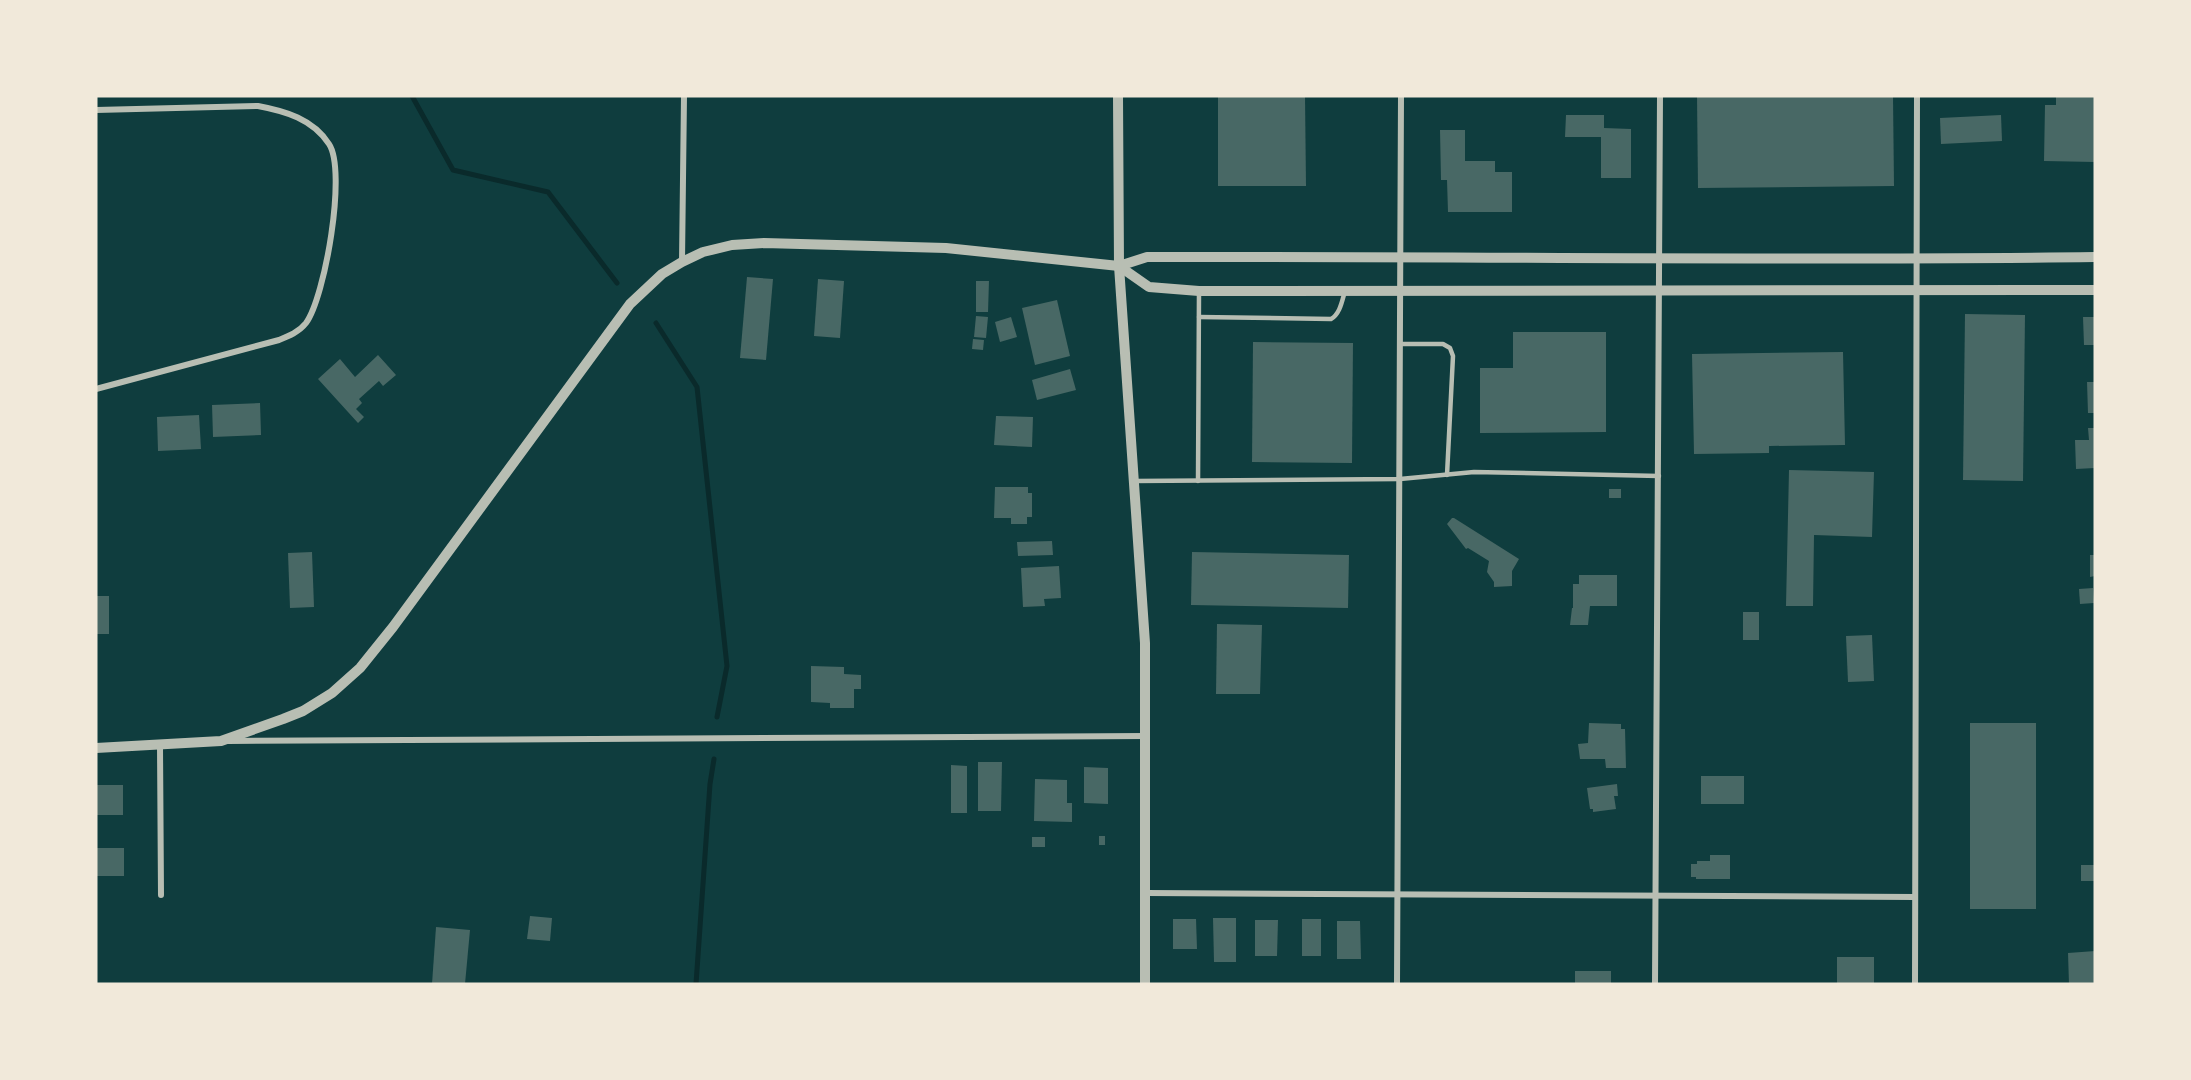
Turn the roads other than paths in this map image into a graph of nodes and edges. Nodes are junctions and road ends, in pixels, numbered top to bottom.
1 (684, 96) edge
2 (1118, 96) edge
3 (1401, 96) edge
4 (1660, 96) edge
5 (1917, 96) edge
6 (96, 110) edge
7 (1401, 256) junction
8 (2095, 257) edge
9 (1660, 258) junction
10 (1917, 259) junction
11 (682, 262) junction
12 (1119, 266) junction
13 (2095, 290) edge
14 (1199, 291) junction
15 (1345, 291) junction
16 (1400, 291) junction
17 (1660, 291) junction
18 (1917, 291) junction
19 (1199, 317) junction
20 (1400, 344) junction
21 (96, 389) edge
22 (1447, 474) junction
23 (1659, 476) junction
24 (1400, 479) junction
25 (1135, 481) junction
26 (1198, 481) junction
27 (1146, 736) junction
28 (221, 741) junction
29 (160, 746) junction
30 (96, 748) edge
31 (1146, 893) junction
32 (161, 895) dead end
33 (1399, 895) junction
34 (1656, 896) junction
35 (1915, 897) junction
36 (1145, 984) edge
37 (1397, 984) edge
38 (1655, 984) edge
39 (1915, 984) edge

1 - 11 street
2 - 12 street
3 - 7 street
4 - 9 street
5 - 10 street
6 - 21 street
7 - 9 street
7 - 12 street
7 - 16 street
8 - 10 street
9 - 10 street
9 - 17 street
10 - 18 street
11 - 12 street
11 - 28 street
12 - 14 street
12 - 25 street
13 - 18 street
14 - 15 street
14 - 19 lane
15 - 16 street
15 - 19 lane
16 - 17 street
16 - 20 street
17 - 18 street
17 - 23 street
18 - 35 street
19 - 26 lane
20 - 22 lane
20 - 24 street
22 - 23 lane
22 - 24 lane
23 - 34 street
24 - 26 lane
24 - 33 street
25 - 26 lane
25 - 27 street
27 - 28 street
27 - 31 street
28 - 29 street
29 - 30 street
29 - 32 street
31 - 33 street
31 - 36 street
33 - 34 street
33 - 37 street
34 - 35 street
34 - 38 street
35 - 39 street

